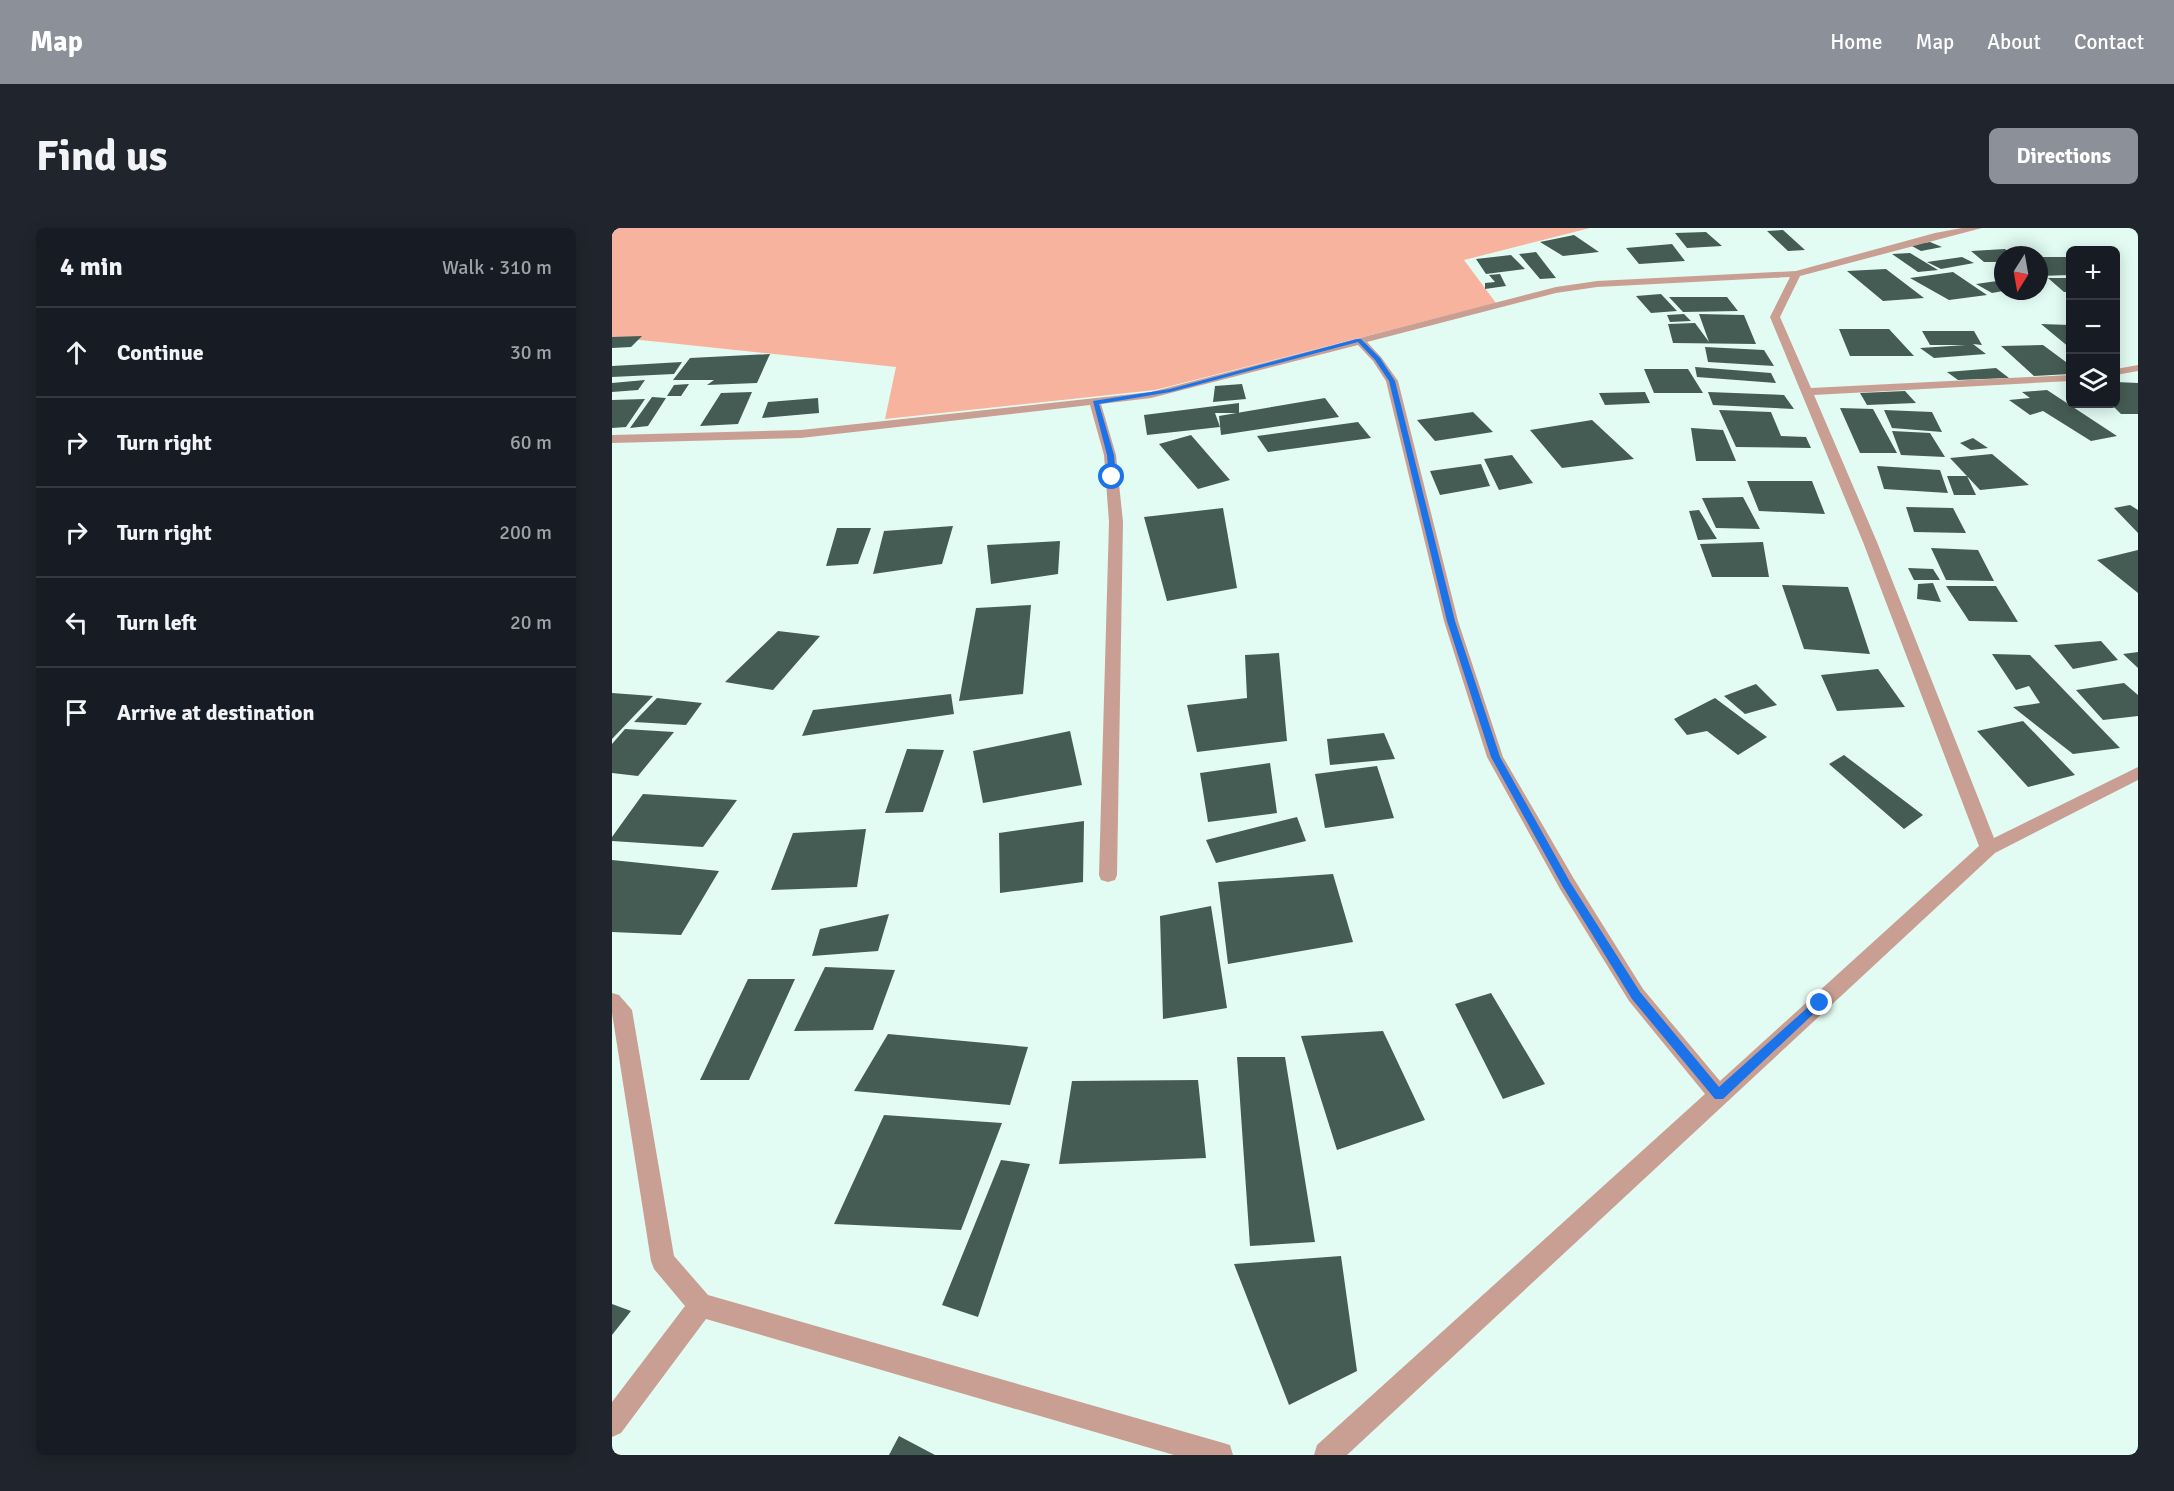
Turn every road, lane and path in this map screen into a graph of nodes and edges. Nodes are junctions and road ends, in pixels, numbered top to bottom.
1 (1977, 228) edge
2 (1796, 274) junction
3 (1359, 340) junction
4 (2138, 368) edge
5 (2120, 371) edge
6 (2066, 378) edge
7 (1808, 393) junction
8 (1095, 402) junction
9 (612, 439) edge
10 (2138, 773) edge
11 (1989, 848) junction
12 (1108, 875) dead end
13 (612, 1001) edge
14 (1719, 1095) junction
15 (700, 1305) junction
16 (612, 1424) edge
17 (1220, 1455) edge
18 (1327, 1455) edge

1 - 2 street
2 - 3 street
2 - 7 street
3 - 8 street
3 - 14 street
4 - 5 street
6 - 7 street
7 - 11 street
8 - 9 street
8 - 12 street
10 - 11 street
11 - 14 street
13 - 15 street
14 - 18 street
15 - 16 street
15 - 17 street

